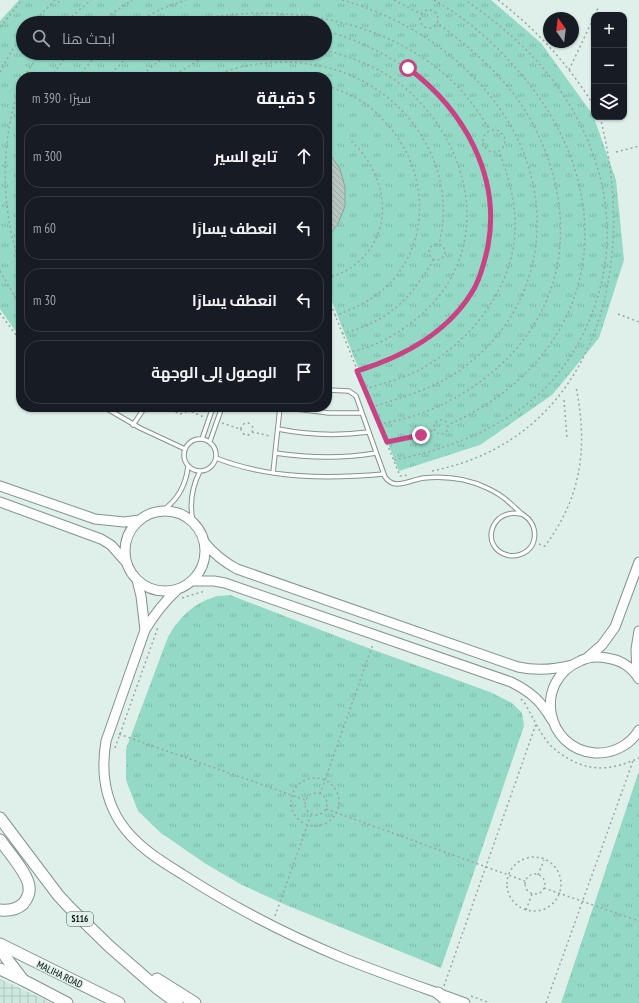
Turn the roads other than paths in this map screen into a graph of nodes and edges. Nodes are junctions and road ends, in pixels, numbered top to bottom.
1 (332, 390) edge
2 (112, 412) edge
3 (142, 412) edge
4 (211, 412) edge
5 (220, 412) edge
6 (280, 412) edge
7 (316, 412) edge
8 (361, 413) junction
9 (133, 425) junction
10 (278, 429) junction
11 (369, 432) junction
12 (202, 438) junction
13 (210, 441) junction
14 (185, 449) junction
15 (275, 453) junction
16 (376, 453) junction
17 (216, 458) junction
18 (188, 466) junction
19 (200, 471) junction
20 (273, 473) junction
21 (384, 474) junction
22 (0, 486) edge
23 (0, 502) edge
24 (162, 511) junction
25 (521, 514) junction
26 (140, 520) junction
27 (193, 521) junction
28 (205, 543) junction
29 (126, 562) junction
30 (639, 562) edge
31 (137, 580) junction
32 (193, 581) junction
33 (177, 590) junction
34 (145, 630) junction
35 (639, 631) edge
36 (587, 658) junction
37 (572, 665) junction
38 (638, 677) edge
39 (552, 720) junction
40 (639, 730) edge
41 (639, 742) edge
42 (625, 746) junction
43 (0, 818) edge
44 (0, 840) edge
45 (0, 910) edge
46 (0, 944) edge
47 (0, 948) edge
48 (135, 967) junction
49 (0, 969) edge
50 (23, 980) junction
51 (441, 989) junction
52 (67, 1003) edge
53 (119, 1003) edge
54 (177, 1003) edge
55 (195, 1003) edge
56 (450, 1003) edge
57 (465, 1003) edge

1 - 8 lane
2 - 9 lane
3 - 9 lane
4 - 12 lane
5 - 13 lane
6 - 10 lane
7 - 8 lane
8 - 11 lane
9 - 14 lane
10 - 11 lane
10 - 15 lane
11 - 16 lane
12 - 13 lane
12 - 14 lane
13 - 17 lane
14 - 18 lane
15 - 16 lane
15 - 20 lane
16 - 21 lane
17 - 19 lane
17 - 20 lane
18 - 19 lane
18 - 24 lane
19 - 27 lane
20 - 21 lane
21 - 25 lane
22 - 26 street
23 - 29 street
24 - 26 street
24 - 27 street
25 - 25 lane
26 - 29 street
27 - 28 street
28 - 32 street
28 - 37 street
29 - 31 street
30 - 36 street
31 - 33 street
31 - 34 street
32 - 33 street
32 - 39 street
33 - 34 street
34 - 51 street
35 - 38 street
36 - 37 street
36 - 38 street
37 - 39 street
39 - 42 street
40 - 42 street
41 - 42 street
43 - 48 main road, S116
44 - 45 main road
46 - 53 main road, MALIHA ROAD
47 - 50 main road
48 - 54 main road, S116
48 - 55 main road
49 - 50 main road
50 - 52 main road
51 - 56 main road
51 - 57 street

